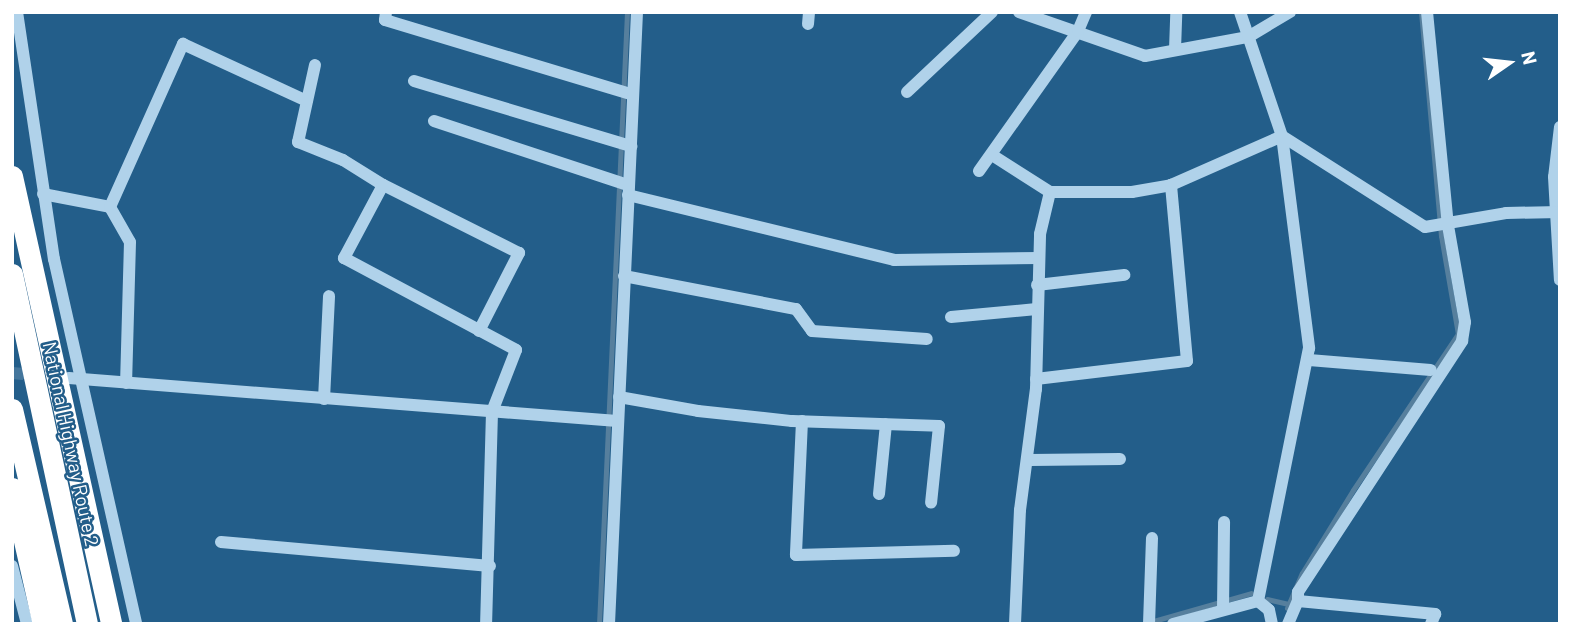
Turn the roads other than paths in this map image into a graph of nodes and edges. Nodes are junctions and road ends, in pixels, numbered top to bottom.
1 (17, 12) edge
2 (386, 12) edge
3 (637, 12) edge
4 (992, 12) edge
5 (1018, 12) edge
6 (1086, 12) edge
7 (1176, 12) edge
8 (1240, 12) edge
9 (1290, 12) edge
10 (1427, 12) edge
11 (1078, 32) junction
12 (1248, 37) junction
13 (1175, 50) junction
14 (315, 65) dead end
15 (414, 81) dead end
16 (907, 92) dead end
17 (627, 93) junction
18 (307, 101) junction
19 (434, 121) dead end
20 (1560, 127) edge
21 (1282, 136) junction
22 (624, 144) junction
23 (992, 155) junction
24 (979, 171) dead end
25 (12, 176) edge
26 (383, 185) junction
27 (623, 186) junction
28 (1171, 186) junction
29 (1050, 192) junction
30 (43, 194) junction
31 (110, 207) junction
32 (1557, 212) edge
33 (1443, 226) junction
34 (1038, 258) junction
35 (12, 274) edge
36 (1124, 275) dead end
37 (624, 276) junction
38 (1560, 280) edge
39 (1037, 285) junction
40 (329, 296) dead end
41 (1037, 309) junction
42 (951, 317) dead end
43 (479, 331) junction
44 (927, 339) dead end
45 (1309, 360) junction
46 (1430, 370) dead end
47 (75, 379) junction
48 (1036, 379) junction
49 (126, 383) junction
50 (619, 397) junction
51 (324, 399) junction
52 (12, 409) edge
53 (492, 412) junction
54 (611, 421) junction
55 (802, 421) junction
56 (886, 424) junction
57 (1120, 459) dead end
58 (1030, 460) junction
59 (12, 488) edge
60 (879, 494) dead end
61 (931, 503) dead end
62 (1224, 522) dead end
63 (1152, 538) dead end
64 (220, 542) dead end
65 (954, 551) dead end
66 (12, 566) edge
67 (490, 566) junction
68 (1258, 601) junction
69 (1298, 601) junction
70 (1223, 603) junction
71 (1149, 621) edge
72 (27, 624) edge
73 (43, 624) edge
74 (62, 624) edge
75 (87, 624) edge
76 (111, 624) edge
77 (136, 624) edge
78 (486, 624) edge
79 (608, 624) edge
80 (1014, 624) edge
81 (1173, 624) edge
82 (1272, 624) edge
83 (1288, 624) edge
84 (1431, 624) edge

1 - 30 street
2 - 17 street
3 - 17 street
4 - 16 street
5 - 11 street
6 - 11 street
7 - 13 street
8 - 12 street
9 - 12 street
10 - 33 street
11 - 13 street
11 - 23 street
12 - 13 street
12 - 21 street
14 - 18 street
15 - 22 street
17 - 22 street
18 - 26 street
18 - 31 street
19 - 27 street
20 - 32 street
21 - 28 street
21 - 33 street
21 - 45 street
22 - 27 street
23 - 24 street
23 - 29 street
25 - 76 highway
26 - 43 street
26 - 43 street
27 - 34 street
27 - 37 street
28 - 29 street
28 - 48 street
29 - 34 street
30 - 31 street
30 - 47 street
31 - 49 street
32 - 33 street
32 - 38 street
33 - 69 street
34 - 39 street
35 - 75 highway, National Highway Route 2
36 - 39 street
37 - 44 street
37 - 50 street
39 - 41 street
40 - 51 street
41 - 42 street
41 - 48 street
43 - 53 street
45 - 46 street
45 - 68 street
47 - 49 street
47 - 77 street
48 - 58 street
49 - 51 street
50 - 54 street
50 - 55 street
51 - 53 street
52 - 74 highway
53 - 54 street
53 - 67 street
54 - 79 street
55 - 56 street
55 - 65 street
56 - 60 street
56 - 61 street
57 - 58 street
58 - 80 street
59 - 73 highway
62 - 70 street
63 - 71 street
64 - 67 street
66 - 72 street
67 - 78 street
68 - 70 street
68 - 82 street
69 - 83 street
69 - 84 street
70 - 81 street

